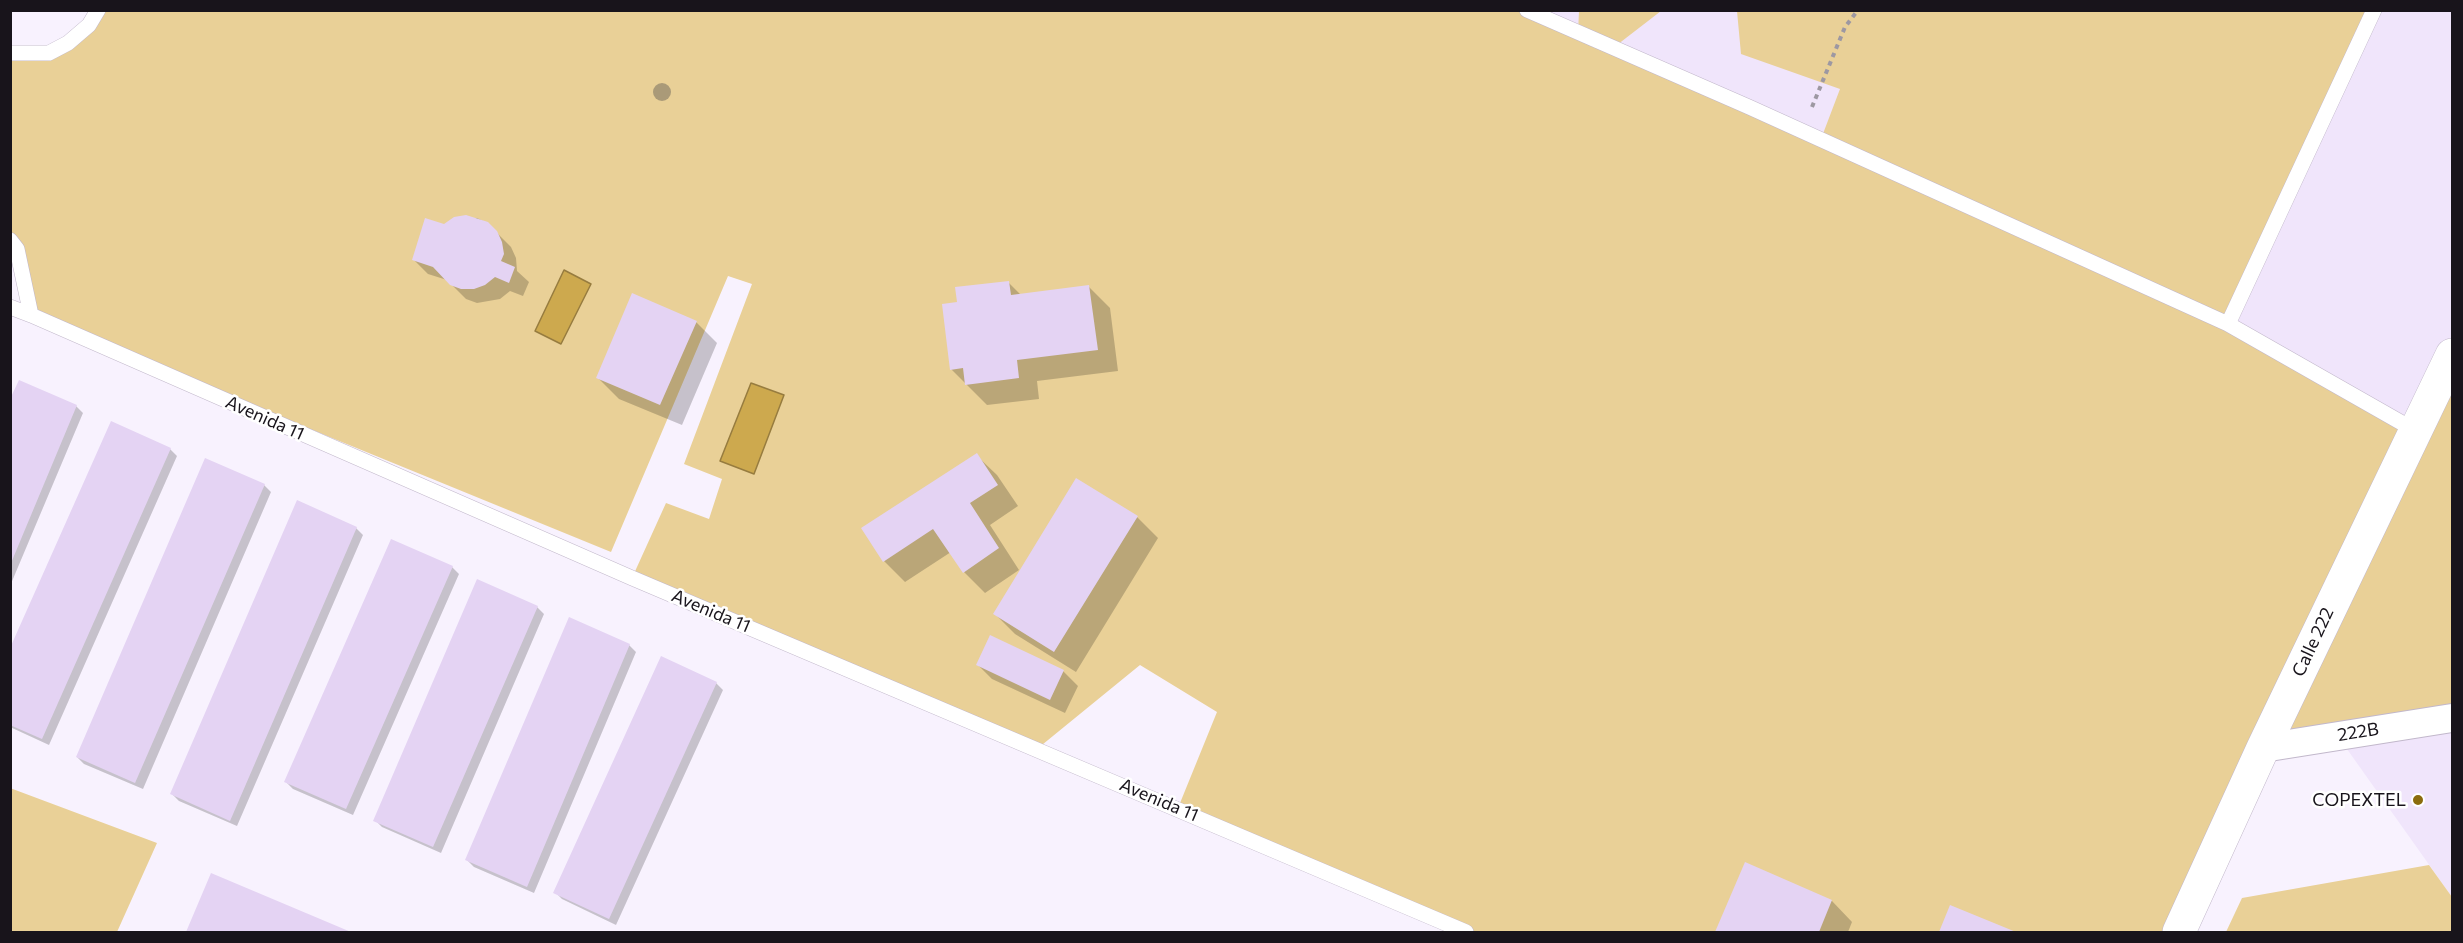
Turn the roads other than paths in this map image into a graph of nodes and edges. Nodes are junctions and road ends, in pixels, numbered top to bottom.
1 (98, 10) edge
2 (1527, 10) edge
3 (2374, 10) edge
4 (10, 53) edge
5 (10, 240) edge
6 (10, 307) edge
7 (30, 315) junction
8 (2228, 324) junction
9 (2452, 355) edge
10 (2416, 431) junction
11 (2452, 718) edge
12 (2263, 748) junction
13 (1466, 933) edge
14 (2180, 933) edge

1 - 4 lane
2 - 8 lane
3 - 8 lane
5 - 7 lane
6 - 7 lane, Avenida 11
7 - 13 lane, Avenida 11
8 - 10 lane
9 - 10 main road, Calle 222
10 - 12 main road, Calle 222
11 - 12 street, 222B
12 - 14 main road, Calle 222

